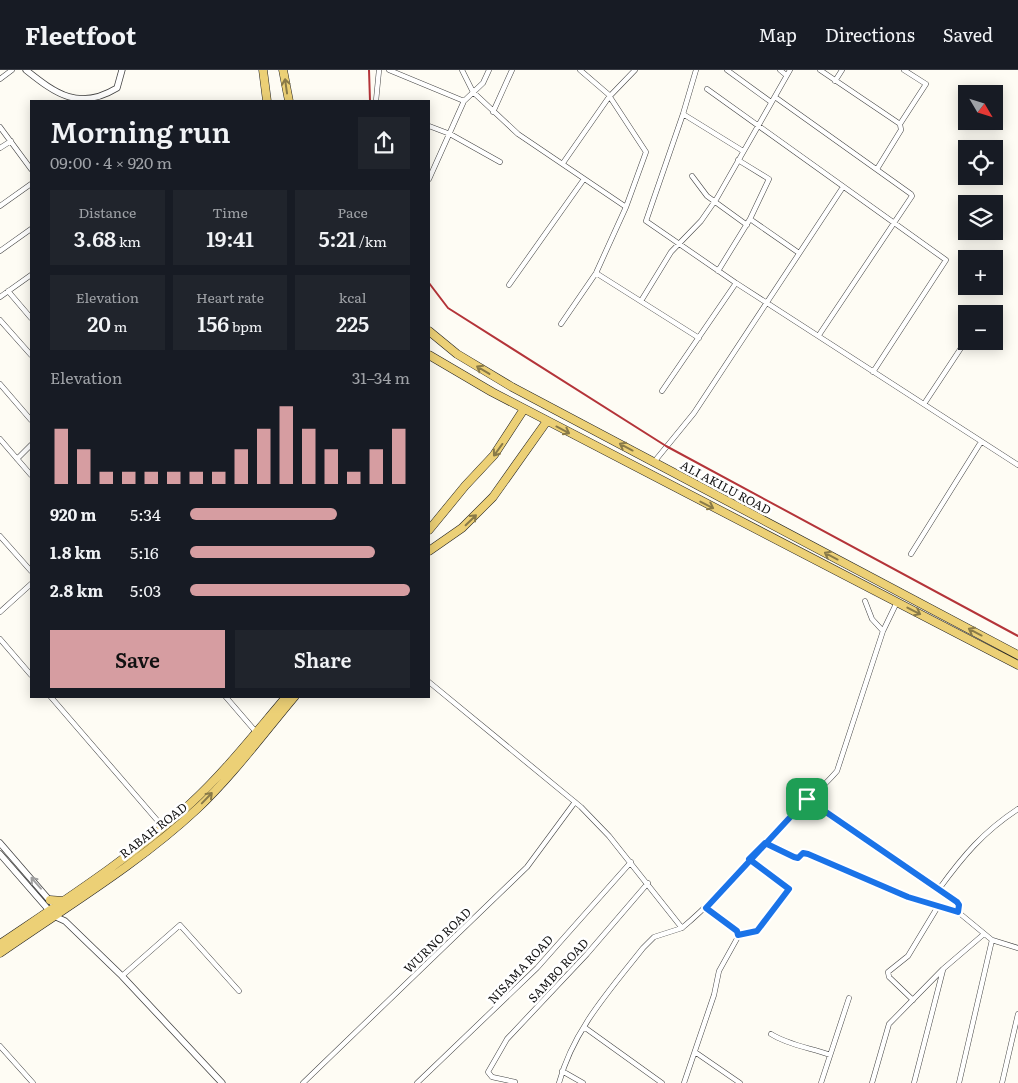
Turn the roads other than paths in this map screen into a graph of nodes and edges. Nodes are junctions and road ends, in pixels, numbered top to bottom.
1 (12, 70) edge
2 (26, 70) edge
3 (122, 70) edge
4 (263, 70) edge
5 (283, 70) edge
6 (379, 70) edge
7 (389, 70) edge
8 (462, 70) edge
9 (468, 70) edge
10 (489, 70) edge
11 (512, 70) edge
12 (580, 70) edge
13 (635, 70) edge
14 (696, 70) edge
15 (727, 70) edge
16 (780, 70) edge
17 (790, 70) edge
18 (820, 70) edge
19 (842, 70) edge
20 (904, 70) edge
21 (466, 76) junction
22 (786, 76) junction
23 (0, 79) edge
24 (836, 81) junction
25 (707, 89) dead end
26 (473, 92) junction
27 (609, 97) junction
28 (774, 97) junction
29 (76, 100) edge
30 (82, 100) edge
31 (267, 100) edge
32 (289, 100) edge
33 (376, 100) edge
34 (464, 101) junction
35 (771, 102) junction
36 (492, 112) junction
37 (684, 114) junction
38 (758, 124) junction
39 (900, 124) junction
40 (430, 126) edge
41 (0, 127) edge
42 (450, 134) junction
43 (11, 141) junction
44 (0, 148) edge
45 (743, 152) junction
46 (30, 157) edge
47 (738, 160) junction
48 (25, 161) junction
49 (430, 161) edge
50 (500, 162) dead end
51 (436, 163) junction
52 (562, 163) junction
53 (30, 168) edge
54 (877, 169) junction
55 (692, 176) dead end
56 (430, 177) edge
57 (584, 179) junction
58 (30, 185) edge
59 (843, 186) junction
60 (715, 201) junction
61 (0, 206) edge
62 (626, 208) junction
63 (750, 219) junction
64 (894, 222) junction
65 (747, 225) junction
66 (30, 230) edge
67 (679, 243) junction
68 (0, 251) edge
69 (799, 253) junction
70 (718, 271) junction
71 (596, 273) junction
72 (30, 276) edge
73 (736, 283) junction
74 (508, 286) dead end
75 (8, 291) junction
76 (0, 296) edge
77 (640, 301) junction
78 (766, 303) junction
79 (30, 317) edge
80 (0, 320) edge
81 (561, 324) dead end
82 (430, 332) edge
83 (819, 335) junction
84 (699, 338) junction
85 (960, 350) edge
86 (30, 354) edge
87 (430, 356) edge
88 (873, 372) junction
89 (0, 384) edge
90 (662, 391) dead end
91 (924, 404) junction
92 (524, 409) junction
93 (30, 419) edge
94 (547, 421) junction
95 (0, 440) edge
96 (981, 442) junction
97 (30, 445) edge
98 (17, 459) junction
99 (654, 462) junction
100 (1018, 465) edge
101 (30, 474) edge
102 (430, 529) edge
103 (0, 536) edge
104 (430, 550) edge
105 (911, 554) dead end
106 (30, 570) edge
107 (30, 585) edge
108 (866, 601) dead end
109 (897, 602) junction
110 (0, 612) edge
111 (883, 630) junction
112 (0, 639) edge
113 (1017, 660) edge
114 (30, 674) edge
115 (430, 683) edge
116 (52, 698) edge
117 (227, 698) edge
118 (285, 698) edge
119 (293, 698) edge
120 (256, 732) junction
121 (807, 799) junction
122 (575, 802) junction
123 (1018, 809) edge
124 (163, 827) junction
125 (0, 843) edge
126 (765, 843) junction
127 (0, 854) edge
128 (749, 859) junction
129 (630, 862) junction
130 (648, 883) junction
131 (939, 890) junction
132 (706, 908) junction
133 (937, 908) junction
134 (51, 909) junction
135 (958, 912) junction
136 (682, 928) junction
137 (984, 934) junction
138 (738, 935) junction
139 (992, 940) junction
140 (0, 944) edge
141 (1018, 948) edge
142 (0, 953) edge
143 (943, 969) junction
144 (122, 976) junction
145 (239, 991) dead end
146 (849, 998) dead end
147 (913, 1000) junction
148 (1018, 1014) edge
149 (584, 1027) junction
150 (771, 1034) dead end
151 (0, 1046) edge
152 (695, 1052) junction
153 (830, 1055) junction
154 (562, 1071) junction
155 (515, 1082) dead end
156 (33, 1083) edge
157 (222, 1083) edge
158 (303, 1083) edge
159 (417, 1083) edge
160 (559, 1083) edge
161 (583, 1083) edge
162 (662, 1083) edge
163 (684, 1083) edge
164 (740, 1083) edge
165 (821, 1083) edge
166 (872, 1083) edge
167 (914, 1083) edge
168 (958, 1083) edge
169 (1002, 1083) edge

1 - 23 street
2 - 29 street
3 - 30 street
4 - 31 main road
32 -> 5 main road
6 - 33 street
7 - 34 street
8 - 21 street
9 - 21 street
10 - 26 street
11 - 36 street
12 - 27 street
13 - 27 street
14 - 37 street
15 - 35 street
16 - 22 street
17 - 22 street
18 - 24 street
19 - 24 street
20 - 39 street
21 - 26 street
22 - 28 street
24 - 39 street
25 - 38 street
26 - 34 street
26 - 36 street
27 - 52 street
27 - 62 street
28 - 35 street
28 - 54 street
34 - 42 street
35 - 38 street
36 - 52 street
37 - 45 street
37 - 67 street
38 - 45 street
38 - 59 street
39 - 54 street
40 - 42 street
41 - 43 street
42 - 50 street
42 - 51 street
43 - 44 street
43 - 48 street
45 - 47 street
46 - 48 street
47 - 60 street
47 - 63 street
48 - 53 street
49 - 51 street
51 - 56 street
52 - 57 street
54 - 64 street
55 - 60 street
57 - 62 street
57 - 74 street
58 - 61 street
59 - 64 street
59 - 69 street
60 - 65 street
60 - 67 street
62 - 71 street
63 - 65 street
63 - 69 street
64 - 83 street
64 - 88 street
65 - 70 street
66 - 68 street
67 - 70 street
67 - 77 street
69 - 78 street
70 - 73 street
71 - 77 street
71 - 81 street
72 - 75 street
73 - 78 street
73 - 84 street
75 - 76 street
75 - 79 street
77 - 84 street
78 - 83 street
78 - 99 street
80 - 86 street
99 -> 82 main road, ALI AKILU ROAD
83 - 88 street
84 - 90 street
85 - 91 street
87 - 92 main road, ALI AKILU ROAD
88 - 91 street
89 - 93 street
91 - 96 street
92 - 94 main road, ALI AKILU ROAD
92 -> 102 main road
104 -> 94 main road
94 -> 109 main road, ALI AKILU ROAD
95 - 98 street
96 - 100 street
96 - 105 street
97 - 98 street
98 - 101 street
113 -> 99 main road, ALI AKILU ROAD
103 - 106 street
107 - 110 street
108 - 111 street
109 - 111 street
109 -> 113 main road, ALI AKILU ROAD
111 - 121 street
112 - 114 street
115 - 122 street
116 - 124 street
117 - 120 street
118 - 120 main road, RABAH ROAD
134 -> 119 main road, RABAH ROAD
120 - 124 main road, RABAH ROAD
121 - 126 street
121 - 131 street
122 - 129 street
122 - 158 street, WURNO ROAD
123 - 131 street
124 - 134 main road, RABAH ROAD
134 -> 125 street
126 - 128 street
126 - 133 street
127 - 134 street
128 - 132 street
128 - 138 street
129 - 130 street
129 - 159 street, NISAMA ROAD
130 - 136 street
130 - 155 street, SAMBO ROAD
131 - 135 street
132 - 136 street
132 - 138 street
133 - 135 street
133 - 147 street
134 - 140 main road, RABAH ROAD
134 - 142 main road, RABAH ROAD
134 - 144 street
135 - 137 street
136 - 149 street
137 - 139 street
137 - 143 street
138 - 152 street
139 - 141 street
139 - 168 street
143 - 147 street
143 - 167 street
144 - 145 street
144 - 157 street
146 - 153 street
147 - 166 street
148 - 169 street
149 - 154 street
149 - 162 street
150 - 153 street
151 - 156 street
152 - 163 street
152 - 164 street
153 - 165 street
154 - 160 street
154 - 161 street

